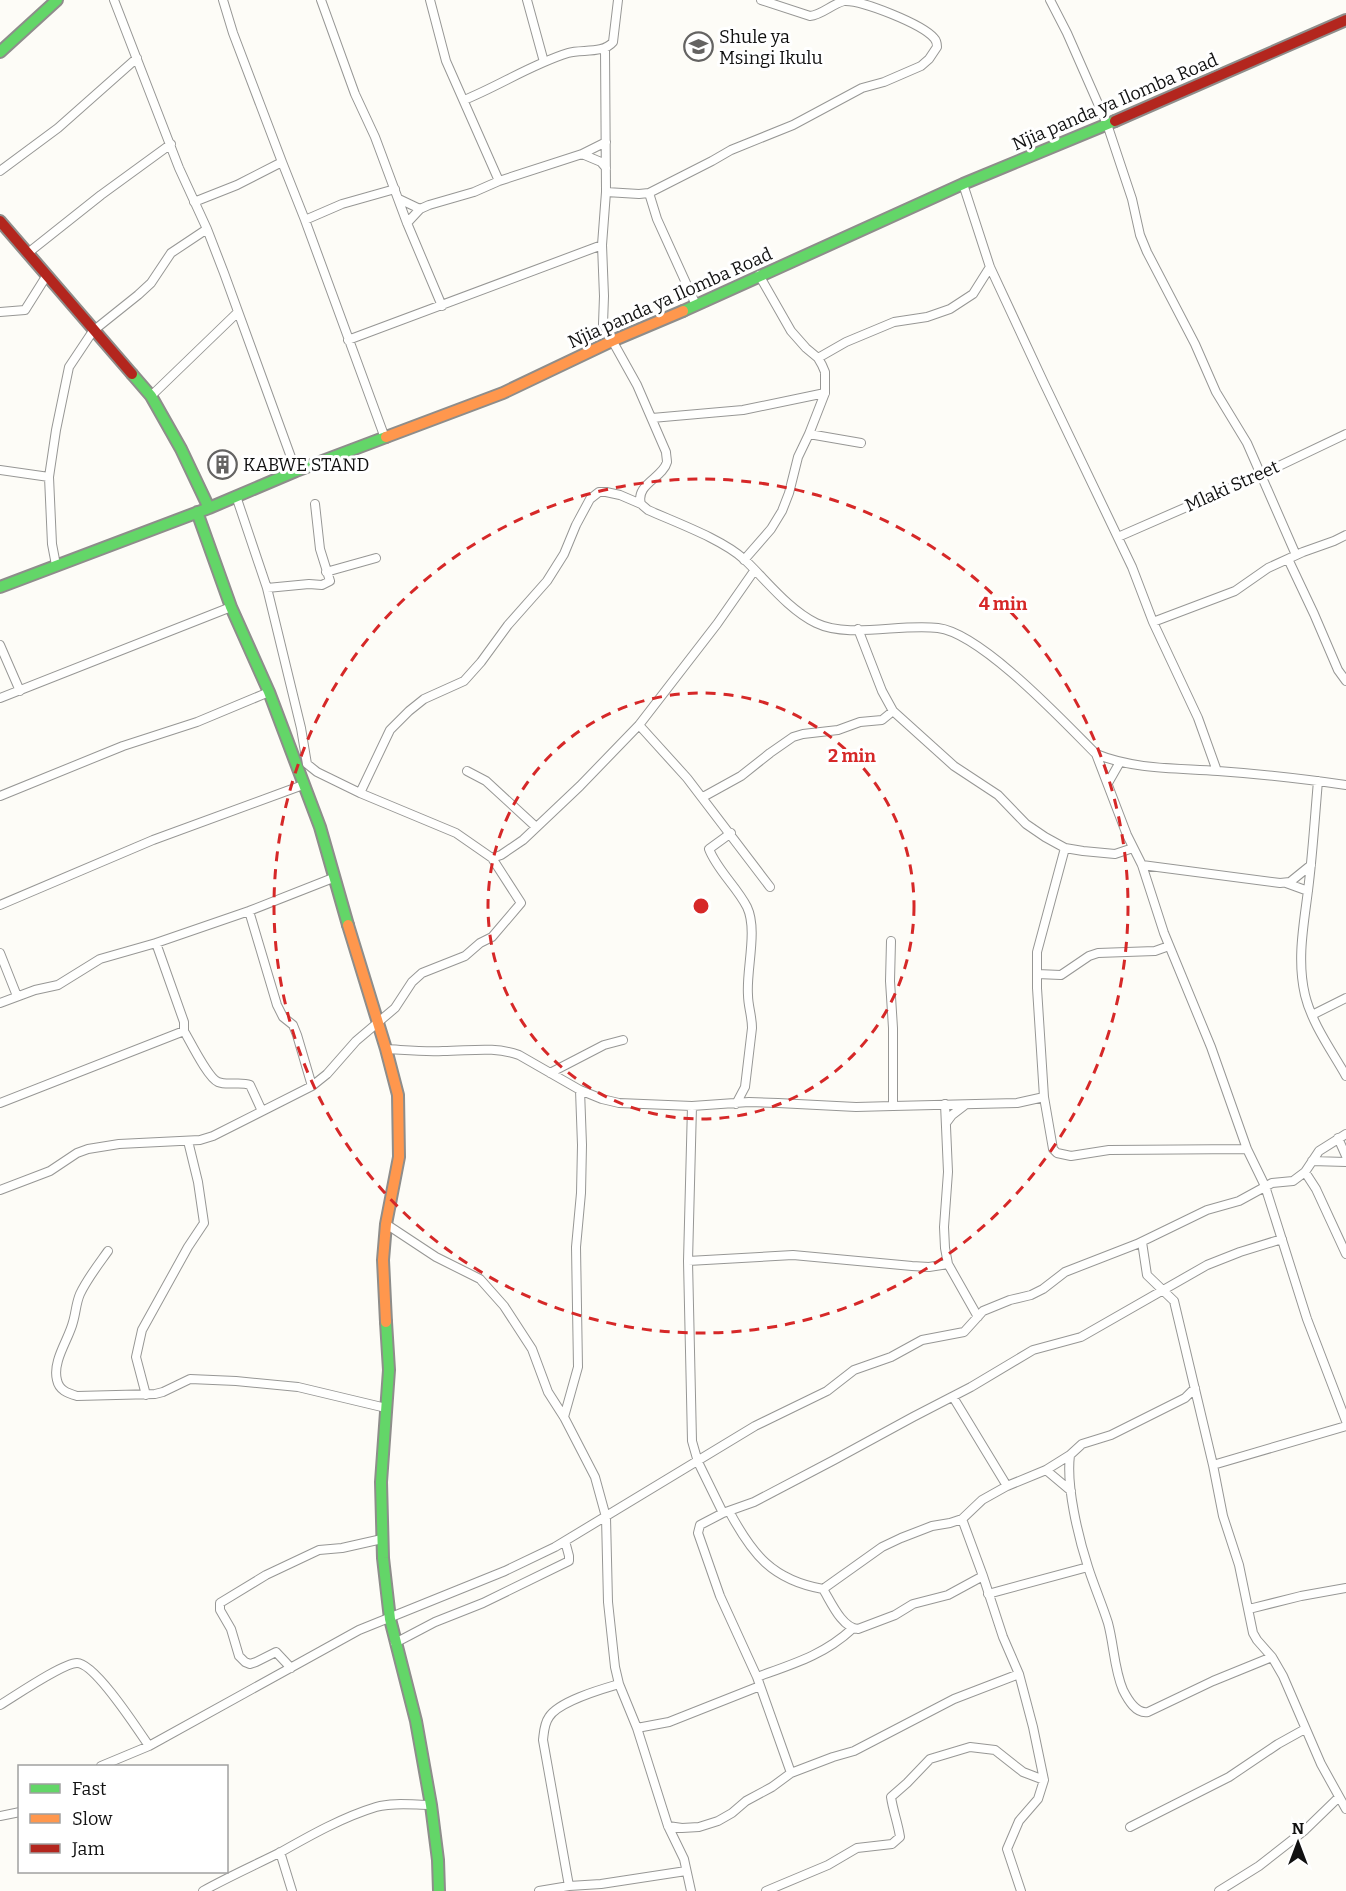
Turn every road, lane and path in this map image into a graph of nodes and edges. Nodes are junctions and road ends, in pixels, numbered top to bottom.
1 (57, 0) edge
2 (114, 0) edge
3 (223, 0) edge
4 (321, 0) edge
5 (430, 0) edge
6 (527, 0) edge
7 (618, 0) edge
8 (761, 0) edge
9 (1050, 0) edge
10 (1346, 20) edge
11 (605, 49) junction
12 (0, 52) edge
13 (137, 58) junction
14 (544, 62) junction
15 (464, 100) junction
16 (1107, 124) junction
17 (606, 142) junction
18 (171, 144) junction
19 (582, 154) junction
20 (282, 162) junction
21 (606, 168) junction
22 (0, 171) edge
23 (499, 181) junction
24 (963, 184) junction
25 (394, 189) junction
26 (606, 192) junction
27 (649, 193) junction
28 (399, 199) junction
29 (194, 202) junction
30 (420, 209) junction
31 (305, 220) junction
32 (0, 221) edge
33 (407, 223) junction
34 (207, 229) junction
35 (602, 245) junction
36 (28, 253) junction
37 (990, 267) junction
38 (47, 275) junction
39 (759, 275) junction
40 (696, 305) junction
41 (442, 306) junction
42 (0, 312) edge
43 (238, 312) junction
44 (93, 330) junction
45 (348, 340) junction
46 (612, 341) junction
47 (818, 358) junction
48 (825, 393) junction
49 (151, 396) junction
50 (652, 418) junction
51 (810, 434) junction
52 (1346, 434) edge
53 (385, 438) junction
54 (861, 443) dead end
55 (0, 470) edge
56 (296, 471) junction
57 (1260, 475) junction
58 (49, 477) junction
59 (236, 496) junction
60 (315, 504) dead end
61 (641, 504) junction
62 (209, 508) junction
63 (197, 512) junction
64 (1346, 535) edge
65 (1118, 537) junction
66 (1292, 557) junction
67 (376, 558) dead end
68 (744, 560) junction
69 (56, 565) junction
70 (754, 571) junction
71 (326, 572) junction
72 (0, 587) edge
73 (267, 588) junction
74 (231, 607) junction
75 (1153, 622) junction
76 (858, 629) junction
77 (0, 645) edge
78 (1346, 681) edge
79 (20, 691) junction
80 (269, 692) junction
81 (0, 698) edge
82 (893, 711) junction
83 (639, 725) junction
84 (1096, 754) junction
85 (1120, 762) junction
86 (467, 771) dead end
87 (1217, 771) junction
88 (1318, 781) junction
89 (1108, 783) junction
90 (303, 785) junction
91 (1346, 785) edge
92 (360, 793) junction
93 (0, 796) edge
94 (703, 797) junction
95 (536, 827) junction
96 (730, 833) junction
97 (1065, 848) junction
98 (1133, 848) junction
99 (492, 858) junction
100 (1142, 865) junction
101 (1311, 865) junction
102 (333, 878) junction
103 (1286, 883) junction
104 (770, 887) dead end
105 (1308, 891) junction
106 (0, 905) edge
107 (249, 911) junction
108 (891, 940) dead end
109 (156, 943) junction
110 (1169, 946) junction
111 (0, 953) edge
112 (1037, 974) junction
113 (17, 996) junction
114 (1346, 998) edge
115 (0, 1003) edge
116 (1312, 1015) junction
117 (378, 1024) junction
118 (184, 1031) junction
119 (623, 1040) dead end
120 (386, 1049) junction
121 (550, 1073) junction
122 (1346, 1076) edge
123 (312, 1086) junction
124 (580, 1090) junction
125 (1044, 1097) junction
126 (0, 1103) edge
127 (736, 1104) junction
128 (945, 1104) junction
129 (967, 1104) junction
130 (692, 1106) junction
131 (893, 1106) junction
132 (262, 1111) junction
133 (946, 1123) junction
134 (1346, 1134) edge
135 (1338, 1138) junction
136 (188, 1141) junction
137 (1247, 1149) junction
138 (1346, 1156) edge
139 (1312, 1161) junction
140 (1346, 1162) edge
141 (1305, 1172) junction
142 (1265, 1186) junction
143 (0, 1190) edge
144 (386, 1224) junction
145 (1282, 1239) junction
146 (1142, 1242) junction
147 (108, 1251) dead end
148 (1346, 1254) edge
149 (688, 1261) junction
150 (948, 1264) junction
151 (1164, 1290) junction
152 (978, 1317) junction
153 (1195, 1388) junction
154 (146, 1395) junction
155 (953, 1397) junction
156 (1185, 1398) junction
157 (1198, 1401) junction
158 (386, 1408) junction
159 (564, 1417) junction
160 (1346, 1421) edge
161 (1346, 1426) edge
162 (1070, 1455) junction
163 (698, 1462) junction
164 (1213, 1465) junction
165 (1046, 1470) junction
166 (1007, 1486) junction
167 (1071, 1491) junction
168 (726, 1512) junction
169 (606, 1517) junction
170 (962, 1519) junction
171 (382, 1539) junction
172 (565, 1541) junction
173 (1088, 1567) junction
174 (983, 1576) junction
175 (1346, 1588) edge
176 (823, 1589) junction
177 (988, 1594) junction
178 (1249, 1609) junction
179 (390, 1619) junction
180 (852, 1629) junction
181 (395, 1643) junction
182 (1272, 1657) junction
183 (291, 1668) junction
184 (1019, 1674) junction
185 (757, 1677) junction
186 (619, 1684) junction
187 (760, 1686) junction
188 (0, 1705) edge
189 (637, 1728) junction
190 (1305, 1729) junction
191 (149, 1746) junction
192 (106, 1765) edge
193 (791, 1773) junction
194 (1044, 1780) junction
195 (1339, 1797) junction
196 (432, 1805) junction
197 (1346, 1809) edge
198 (18, 1812) edge
199 (0, 1816) edge
200 (668, 1827) junction
201 (1130, 1827) dead end
202 (280, 1852) junction
203 (686, 1871) junction
204 (569, 1886) junction
205 (601, 1888) edge
206 (203, 1891) edge
207 (292, 1891) edge
208 (439, 1891) edge
209 (539, 1891) edge
210 (691, 1891) edge
211 (766, 1891) edge
212 (1021, 1891) edge
213 (1219, 1891) edge

1 - 12 street
2 - 13 street
3 - 20 street
4 - 25 street
5 - 15 street
6 - 14 street
7 - 11 street
8 - 27 street
9 - 16 street
10 - 16 street, Njia panda ya Ilomba Road
11 - 14 street
11 - 17 street
13 - 18 street
13 - 22 street
14 - 15 street
15 - 23 street
16 - 24 street, Njia panda ya Ilomba Road
16 - 57 street
17 - 19 street
17 - 21 street
18 - 29 street
18 - 36 street
19 - 21 street
19 - 23 street
20 - 29 street
20 - 31 street
21 - 26 street
23 - 30 street
24 - 37 street
24 - 39 street, Njia panda ya Ilomba Road
25 - 28 street
25 - 31 street
26 - 27 street
26 - 35 street
27 - 40 street
28 - 30 street
28 - 33 street
29 - 34 street
30 - 33 street
31 - 45 street
32 - 36 street
33 - 41 street
34 - 43 street
34 - 44 street
35 - 41 street
35 - 46 street
36 - 38 street
37 - 47 street
37 - 65 street
38 - 42 street
38 - 44 street
39 - 40 street, Njia panda ya Ilomba Road
39 - 47 street
40 - 46 street, Njia panda ya Ilomba Road
41 - 45 street
43 - 49 street
43 - 56 street
44 - 49 street
44 - 58 street
45 - 53 street
46 - 50 street
46 - 53 street, Njia panda ya Ilomba Road
47 - 48 street
48 - 50 street
48 - 51 street
49 - 62 street
50 - 61 street
51 - 54 street
51 - 68 street
52 - 57 street, Mlaki Street
53 - 56 street, Njia panda ya Ilomba Road
55 - 58 street
56 - 59 street, Njia panda ya Ilomba Road
57 - 65 street, Mlaki Street
57 - 66 street
58 - 69 street
59 - 62 street, Njia panda ya Ilomba Road
59 - 73 street
60 - 71 street
61 - 68 street
61 - 92 street
62 - 63 street, Njia panda ya Ilomba Road
63 - 69 street, Njia panda ya Ilomba Road
63 - 74 street
64 - 66 street
65 - 75 street
66 - 75 street
66 - 78 street
67 - 71 street
68 - 70 street
69 - 72 street, Njia panda ya Ilomba Road
70 - 76 street
70 - 83 street
71 - 73 street
73 - 92 street
74 - 79 street
74 - 80 street
75 - 87 street
76 - 82 street
76 - 84 street
77 - 79 street
79 - 81 street
80 - 90 street
80 - 93 street
82 - 94 street
82 - 97 street
83 - 94 street
83 - 95 street
84 - 85 street
84 - 89 street
85 - 87 street
85 - 89 street
86 - 95 street
87 - 88 street
88 - 91 street
88 - 101 street
89 - 98 street
90 - 102 street
90 - 106 street
92 - 99 street
94 - 96 street
95 - 99 street
96 - 104 street
96 - 127 street
97 - 98 street
97 - 112 street
98 - 100 street
99 - 117 street
100 - 103 street
100 - 110 street
101 - 103 street
101 - 105 street
102 - 107 street
102 - 117 street
103 - 105 street
105 - 116 street
107 - 109 street
107 - 123 street
108 - 131 street
109 - 113 street
109 - 118 street
110 - 112 street
110 - 137 street
111 - 113 street
112 - 125 street
113 - 115 street
114 - 116 street
116 - 122 street
117 - 120 street
117 - 123 street
118 - 126 street
118 - 132 street
119 - 121 street
120 - 121 street
120 - 144 street
121 - 124 street
123 - 132 street
124 - 130 street
124 - 159 street
125 - 129 street
125 - 137 street
127 - 130 street
127 - 131 street
128 - 129 street
128 - 131 street
128 - 133 street
129 - 133 street
130 - 149 street
132 - 136 street
133 - 150 street
134 - 135 street
135 - 138 street
135 - 139 street
136 - 143 street
136 - 154 street
137 - 142 street
139 - 140 street
139 - 141 street
141 - 142 street
141 - 148 street
142 - 145 street
142 - 146 street
144 - 158 street
144 - 159 street
145 - 151 street
145 - 160 street
146 - 151 street
146 - 152 street
147 - 154 street
149 - 150 street
149 - 163 street
150 - 152 street
151 - 153 street
151 - 155 street
152 - 163 street
153 - 156 street
153 - 157 street
154 - 158 street
155 - 166 street
155 - 168 street
156 - 157 street
156 - 162 street
157 - 164 street
158 - 171 street
159 - 169 street
161 - 164 street
162 - 165 street
162 - 167 street
163 - 168 street
163 - 169 street
164 - 178 street
165 - 166 street
165 - 167 street
166 - 170 street
167 - 173 street
168 - 176 street
168 - 185 street
169 - 172 street
169 - 186 street
170 - 174 street
170 - 176 street
171 - 179 street
171 - 183 street
172 - 179 street
172 - 181 street
173 - 177 street
173 - 182 street
174 - 177 street
174 - 180 street
175 - 178 street
176 - 180 street
177 - 184 street
178 - 182 street
179 - 181 street
179 - 183 street
180 - 185 street
181 - 196 street
182 - 190 street
183 - 191 street
184 - 193 street
184 - 194 street
185 - 187 street
186 - 189 street
186 - 204 street
187 - 189 street
187 - 193 street
188 - 191 street
189 - 200 street
190 - 195 street
190 - 201 street
191 - 192 street
193 - 200 street
194 - 211 street
194 - 212 street
195 - 197 street
195 - 213 street
196 - 202 street
196 - 208 street
198 - 199 street
200 - 203 street
202 - 206 street
202 - 207 street
203 - 205 street
203 - 210 street
204 - 205 street
204 - 209 street

